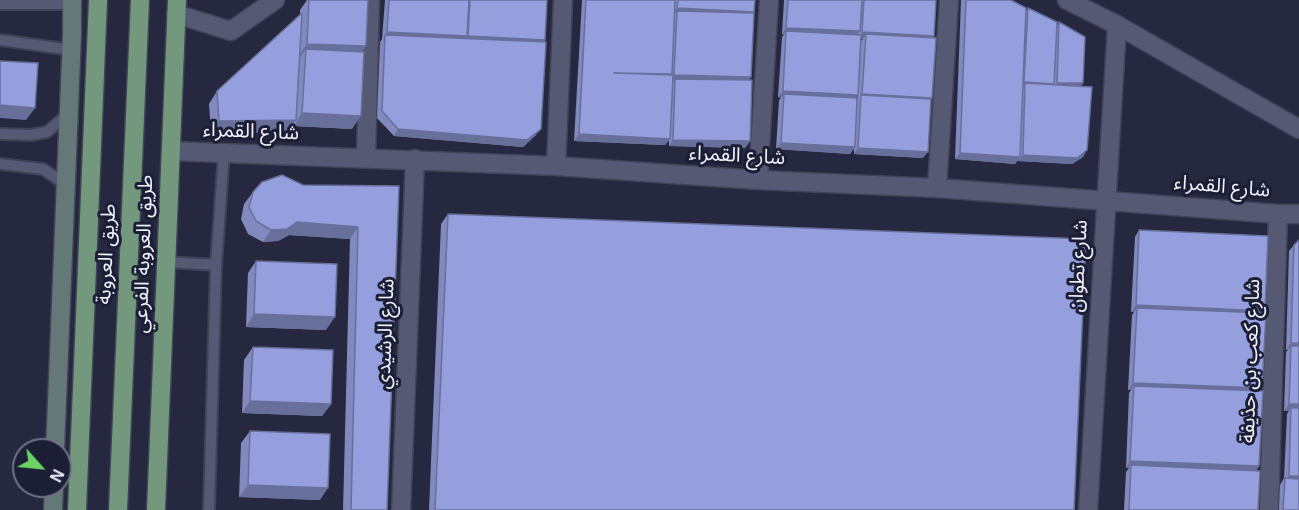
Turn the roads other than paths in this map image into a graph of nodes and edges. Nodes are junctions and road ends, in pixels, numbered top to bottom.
1 (98, 0) edge
2 (141, 0) edge
3 (275, 0) edge
4 (370, 0) edge
5 (563, 0) edge
6 (769, 0) edge
7 (949, 0) edge
8 (1067, 0) edge
9 (72, 2) edge
10 (0, 4) edge
11 (177, 7) edge
12 (1117, 25) junction
13 (0, 40) edge
14 (72, 50) junction
15 (68, 114) junction
16 (1299, 129) edge
17 (0, 134) edge
18 (171, 151) junction
19 (224, 153) junction
20 (366, 158) junction
21 (416, 159) junction
22 (0, 164) edge
23 (556, 166) junction
24 (758, 180) junction
25 (65, 184) junction
26 (937, 188) junction
27 (1106, 200) junction
28 (1278, 214) junction
29 (1299, 214) edge
30 (166, 262) junction
31 (216, 265) junction
32 (55, 438) edge
33 (77, 510) edge
34 (118, 510) edge
35 (156, 510) edge
36 (209, 510) edge
37 (401, 510) edge
38 (1088, 510) edge
39 (1269, 510) edge

1 - 33 main road, طريق العروبة
2 - 34 main road, طريق العروبة
3 - 11 street
4 - 20 street
5 - 23 street
6 - 24 street
7 - 26 street
8 - 12 street
9 - 10 lane
9 - 14 street
11 - 18 main road, طريق العروبة الفرعي
12 - 16 street
12 - 27 street, شارع تطوان
13 - 14 lane
14 - 15 street
15 - 17 lane
15 - 25 street
18 - 19 street, شارع القمراء
18 - 30 main road, طريق العروبة الفرعي
19 - 20 street, شارع القمراء
19 - 31 lane
20 - 21 street, شارع القمراء
21 - 23 street, شارع القمراء
21 - 37 street, شارع الرشيدي
22 - 25 lane
23 - 24 street, شارع القمراء
24 - 26 street, شارع القمراء
25 - 32 street
26 - 27 street, شارع القمراء
27 - 28 street, شارع القمراء
27 - 38 street, شارع تطوان
28 - 29 street, شارع القمراء
28 - 39 street, شارع كعب بن حذيفة
30 - 31 lane
30 - 35 main road, طريق العروبة الفرعي
31 - 36 lane

